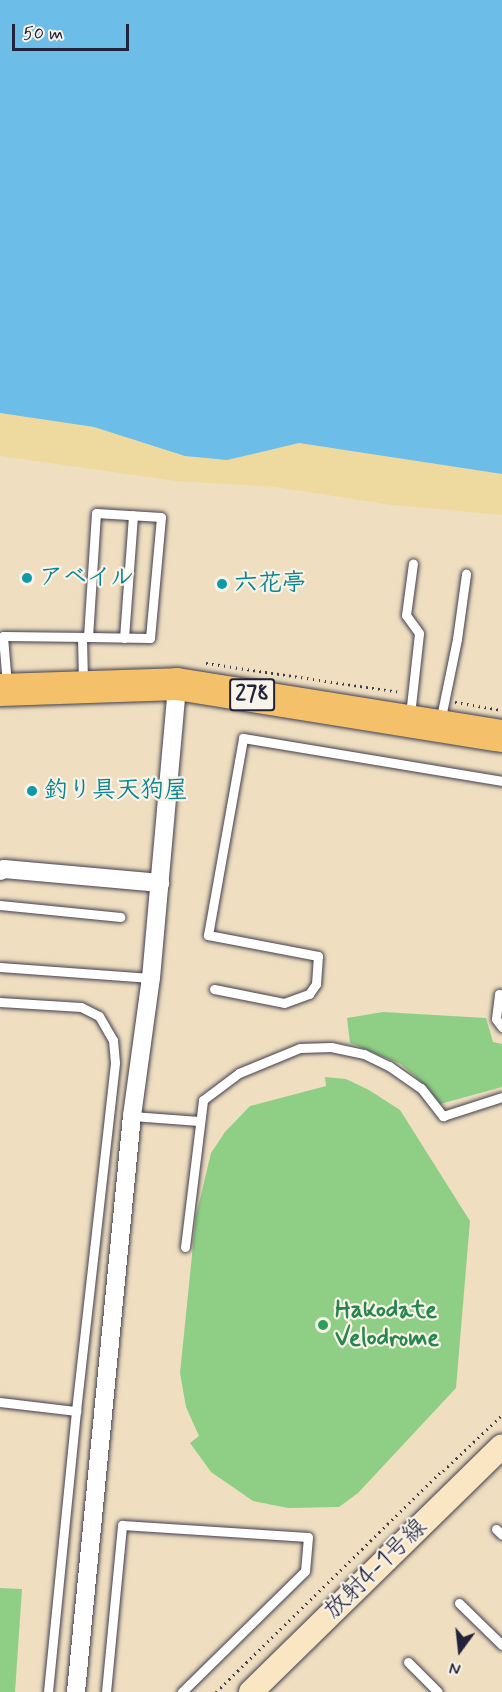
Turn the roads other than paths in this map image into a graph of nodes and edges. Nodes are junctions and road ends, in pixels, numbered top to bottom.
1 (133, 515) junction
2 (413, 563) dead end
3 (466, 574) dead end
4 (85, 637) junction
5 (124, 638) junction
6 (188, 673) junction
7 (83, 687) junction
8 (4, 690) edge
9 (410, 707) junction
10 (441, 713) junction
11 (502, 736) edge
12 (502, 781) edge
13 (0, 871) edge
14 (160, 883) junction
15 (0, 905) edge
16 (120, 917) dead end
17 (0, 967) edge
18 (151, 978) junction
19 (214, 989) dead end
20 (502, 995) edge
21 (0, 1002) edge
22 (502, 1027) edge
23 (502, 1096) edge
24 (132, 1116) junction
25 (199, 1121) junction
26 (185, 1247) dead end
27 (0, 1402) edge
28 (76, 1412) junction
29 (499, 1456) edge
30 (459, 1603) dead end
31 (502, 1645) edge
32 (408, 1662) dead end
33 (48, 1692) edge
34 (76, 1692) edge
35 (106, 1692) edge
36 (182, 1692) edge
37 (251, 1692) edge
38 (438, 1692) edge

1 - 4 lane
1 - 5 lane
1 - 5 lane
2 - 9 lane
3 - 10 lane
4 - 5 lane
4 - 7 lane
4 - 8 lane
6 - 7 highway, 278
6 - 9 highway, 278
6 - 14 street
7 - 8 highway, 278
9 - 10 highway, 278
10 - 11 highway, 278
12 - 19 lane
13 - 14 street
14 - 18 street
15 - 16 lane
17 - 18 lane
18 - 24 street
20 - 22 lane
21 - 28 lane
23 - 25 lane
24 - 25 lane
24 - 34 street
25 - 26 lane
27 - 28 lane
28 - 33 lane
29 - 37 street, 放射4-1号線
30 - 31 lane
32 - 38 lane
35 - 36 lane

